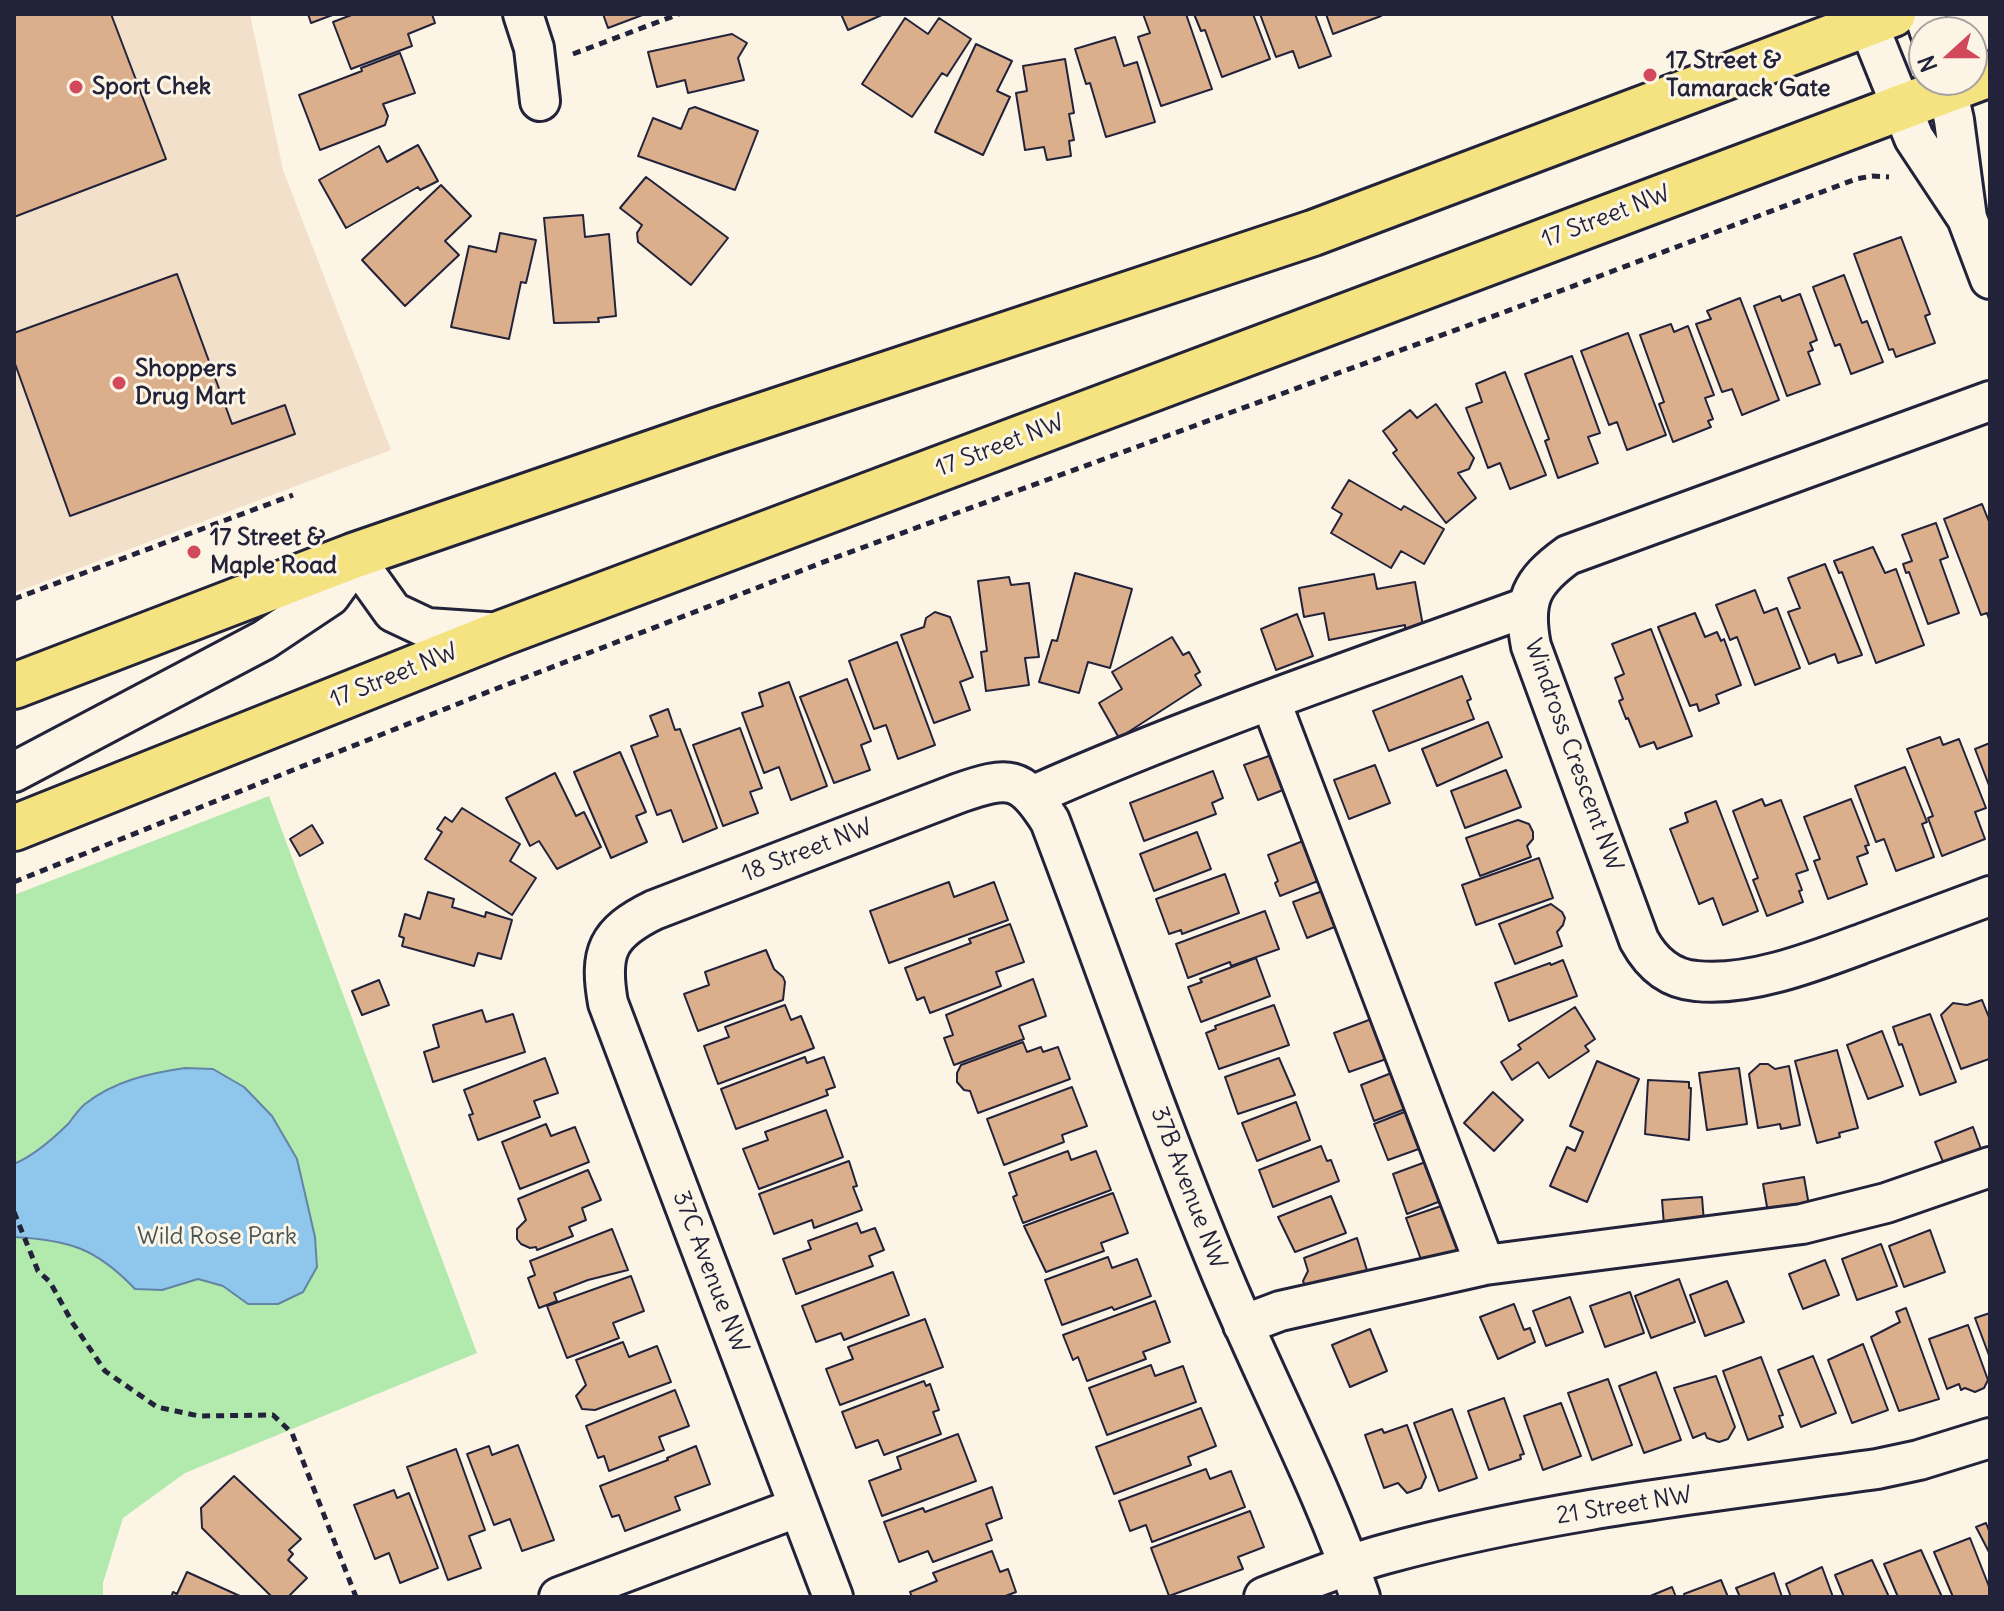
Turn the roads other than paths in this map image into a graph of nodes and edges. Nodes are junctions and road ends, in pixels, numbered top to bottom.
1 (523, 14) edge
2 (1875, 17) edge
3 (539, 84) road end
4 (1923, 96) edge
5 (1949, 96) edge
6 (1900, 108) junction
7 (1967, 218) junction
8 (1990, 279) edge
9 (1990, 401) edge
10 (353, 556) junction
11 (1527, 607) junction
12 (502, 633) junction
13 (55, 670) junction
14 (14, 686) edge
15 (1271, 702) junction
16 (14, 704) edge
17 (14, 772) edge
18 (1025, 789) junction
19 (14, 828) edge
20 (1990, 896) edge
21 (610, 944) joint
22 (1990, 1167) edge
23 (1485, 1265) junction
24 (1243, 1325) junction
25 (1990, 1438) edge
26 (799, 1507) junction
27 (1355, 1582) edge
28 (559, 1597) edge
29 (833, 1597) edge
30 (1264, 1597) edge

1 - 3 street
2 - 6 street
2 - 10 main road
4 - 6 main road, 17 Street NW
5 - 7 street
6 - 7 street
6 - 12 main road, 17 Street NW
7 - 8 street
9 - 11 street, Windross Crescent NW
10 - 12 street
10 - 13 main road
10 - 17 street
11 - 15 street, 18 Street NW
11 - 20 street, Windross Crescent NW
12 - 19 main road, 17 Street NW
13 - 14 main road
13 - 16 main road
15 - 18 street, 18 Street NW
15 - 23 street
18 - 21 street, 18 Street NW
18 - 24 street, 37B Avenue NW
21 - 26 street, 37C Avenue NW
22 - 23 street
23 - 24 street
24 - 27 street, 37B Avenue NW
25 - 27 street, 21 Street NW
26 - 28 street
26 - 29 street, 37C Avenue NW
27 - 30 street, 21 Street NW

